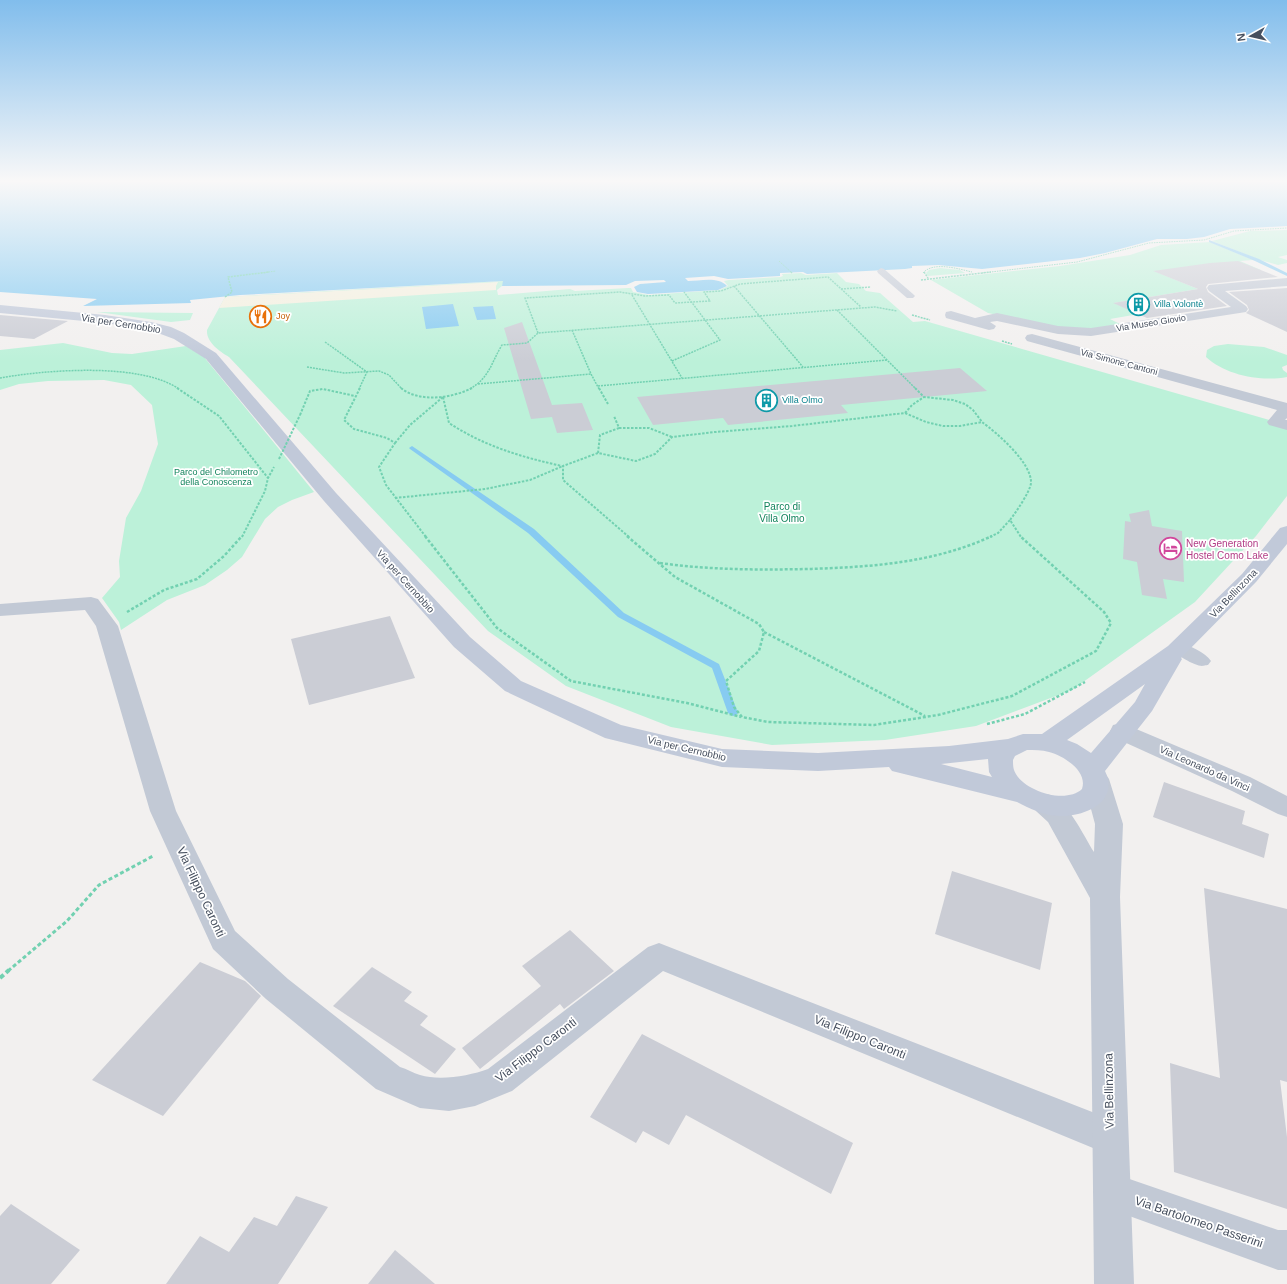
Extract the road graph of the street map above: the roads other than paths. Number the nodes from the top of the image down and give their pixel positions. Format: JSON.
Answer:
{"nodes":[{"id":1,"x":881,"y":271,"type":"dead end"},
{"id":2,"x":1287,"y":282,"type":"edge"},
{"id":3,"x":910,"y":296,"type":"dead end"},
{"id":4,"x":0,"y":309,"type":"edge"},
{"id":5,"x":952,"y":315,"type":"dead end"},
{"id":6,"x":974,"y":322,"type":"junction"},
{"id":7,"x":1287,"y":408,"type":"edge"},
{"id":8,"x":1287,"y":425,"type":"edge"},
{"id":9,"x":1287,"y":532,"type":"edge"},
{"id":10,"x":0,"y":610,"type":"edge"},
{"id":11,"x":1177,"y":649,"type":"junction"},
{"id":12,"x":1202,"y":661,"type":"dead end"},
{"id":13,"x":1122,"y":731,"type":"junction"},
{"id":14,"x":1046,"y":743,"type":"junction"},
{"id":15,"x":1011,"y":747,"type":"junction"},
{"id":16,"x":868,"y":759,"type":"junction"},
{"id":17,"x":1094,"y":774,"type":"junction"},
{"id":18,"x":1034,"y":799,"type":"junction"},
{"id":19,"x":1287,"y":807,"type":"edge"},
{"id":20,"x":1105,"y":897,"type":"junction"},
{"id":21,"x":1110,"y":1137,"type":"junction"},
{"id":22,"x":1112,"y":1192,"type":"junction"},
{"id":23,"x":1287,"y":1250,"type":"edge"},
{"id":24,"x":1114,"y":1284,"type":"edge"}],
"edges":[{"from":1,"to":3,"type":"lane"},
{"from":2,"to":6,"type":"street","name":"Via Museo Giovio"},
{"from":4,"to":16,"type":"main road","name":"Via per Cernobbio"},
{"from":5,"to":6,"type":"street","name":"Via Simone Cantoni"},
{"from":6,"to":7,"type":"street","name":"Via Simone Cantoni"},
{"from":7,"to":8,"type":"street"},
{"from":9,"to":11,"type":"main road","name":"Via Bellinzona"},
{"from":10,"to":21,"type":"street","name":"Via Filippo Caronti"},
{"from":11,"to":12,"type":"lane"},
{"from":11,"to":13,"type":"main road","name":"Via Bellinzona"},
{"from":11,"to":14,"type":"main road","name":"Via Bellinzona"},
{"from":13,"to":17,"type":"main road","name":"Via Bellinzona"},
{"from":13,"to":19,"type":"street","name":"Via Leonardo da Vinci"},
{"from":14,"to":15,"type":"main road"},
{"from":14,"to":17,"type":"main road"},
{"from":15,"to":16,"type":"main road","name":"Via per Cernobbio"},
{"from":15,"to":18,"type":"main road"},
{"from":16,"to":18,"type":"main road","name":"Via per Cernobbio"},
{"from":17,"to":18,"type":"main road"},
{"from":17,"to":20,"type":"street","name":"Via Bellinzona"},
{"from":18,"to":20,"type":"street","name":"Via Bellinzona"},
{"from":20,"to":21,"type":"street","name":"Via Bellinzona"},
{"from":21,"to":22,"type":"street","name":"Via Bellinzona"},
{"from":22,"to":23,"type":"street","name":"Via Bartolomeo Passerini"},
{"from":22,"to":24,"type":"street","name":"Via Bellinzona"}]}
